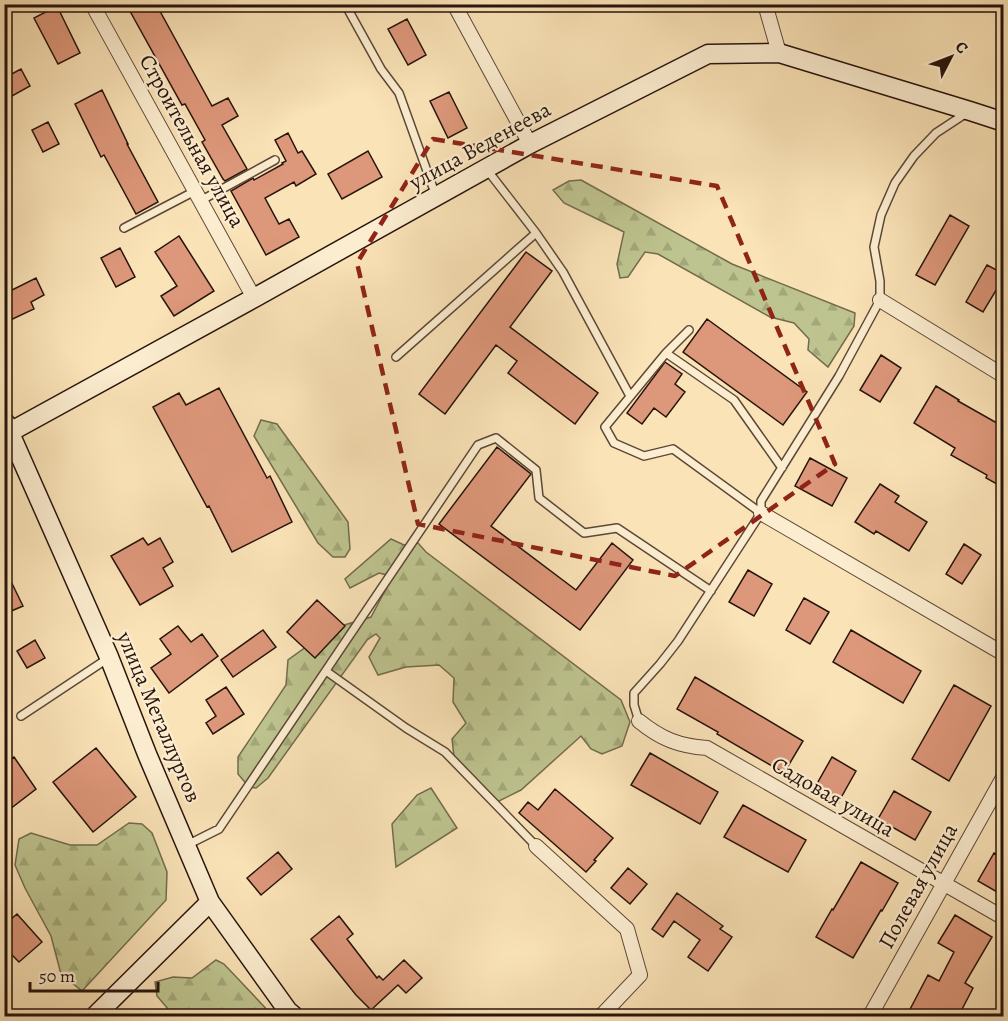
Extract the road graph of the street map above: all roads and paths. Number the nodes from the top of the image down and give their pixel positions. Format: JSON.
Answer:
{"nodes":[{"id":1,"x":92,"y":4,"type":"edge"},
{"id":2,"x":345,"y":4,"type":"edge"},
{"id":3,"x":453,"y":4,"type":"edge"},
{"id":4,"x":765,"y":4,"type":"edge"},
{"id":5,"x":779,"y":53,"type":"junction"},
{"id":6,"x":970,"y":111,"type":"junction"},
{"id":7,"x":1004,"y":122,"type":"edge"},
{"id":8,"x":530,"y":144,"type":"junction"},
{"id":9,"x":275,"y":160,"type":"dead end"},
{"id":10,"x":486,"y":169,"type":"junction"},
{"id":11,"x":198,"y":196,"type":"junction"},
{"id":12,"x":436,"y":196,"type":"junction"},
{"id":13,"x":124,"y":228,"type":"dead end"},
{"id":14,"x":536,"y":233,"type":"junction"},
{"id":15,"x":254,"y":298,"type":"junction"},
{"id":16,"x":880,"y":300,"type":"junction"},
{"id":17,"x":689,"y":330,"type":"dead end"},
{"id":18,"x":666,"y":353,"type":"junction"},
{"id":19,"x":396,"y":357,"type":"dead end"},
{"id":20,"x":1004,"y":376,"type":"edge"},
{"id":21,"x":630,"y":396,"type":"junction"},
{"id":22,"x":7,"y":426,"type":"edge"},
{"id":23,"x":782,"y":468,"type":"junction"},
{"id":24,"x":761,"y":513,"type":"junction"},
{"id":25,"x":711,"y":591,"type":"junction"},
{"id":26,"x":1004,"y":654,"type":"edge"},
{"id":27,"x":109,"y":657,"type":"junction"},
{"id":28,"x":326,"y":671,"type":"junction"},
{"id":29,"x":21,"y":716,"type":"dead end"},
{"id":30,"x":639,"y":721,"type":"joint"},
{"id":31,"x":1004,"y":776,"type":"edge"},
{"id":32,"x":187,"y":845,"type":"junction"},
{"id":33,"x":536,"y":846,"type":"joint"},
{"id":34,"x":943,"y":884,"type":"junction"},
{"id":35,"x":210,"y":902,"type":"junction"},
{"id":36,"x":1004,"y":918,"type":"edge"},
{"id":37,"x":95,"y":1017,"type":"edge"},
{"id":38,"x":294,"y":1017,"type":"edge"},
{"id":39,"x":602,"y":1017,"type":"edge"},
{"id":40,"x":870,"y":1017,"type":"edge"}],
"edges":[{"from":1,"to":11,"type":"street","name":"Строительная улица"},
{"from":2,"to":12,"type":"lane"},
{"from":3,"to":8,"type":"street"},
{"from":4,"to":5,"type":"street"},
{"from":5,"to":6,"type":"main road","name":"улица Веденеева"},
{"from":5,"to":8,"type":"main road","name":"улица Веденеева"},
{"from":6,"to":7,"type":"main road","name":"улица Веденеева"},
{"from":6,"to":16,"type":"lane"},
{"from":8,"to":10,"type":"main road","name":"улица Веденеева"},
{"from":9,"to":11,"type":"lane"},
{"from":10,"to":12,"type":"main road","name":"улица Веденеева"},
{"from":10,"to":14,"type":"lane"},
{"from":11,"to":13,"type":"lane"},
{"from":11,"to":15,"type":"street","name":"Строительная улица"},
{"from":12,"to":15,"type":"main road","name":"улица Веденеева"},
{"from":14,"to":19,"type":"lane"},
{"from":14,"to":21,"type":"lane"},
{"from":15,"to":22,"type":"main road","name":"улица Веденеева"},
{"from":16,"to":20,"type":"street"},
{"from":16,"to":23,"type":"lane"},
{"from":17,"to":18,"type":"lane"},
{"from":18,"to":21,"type":"lane"},
{"from":18,"to":23,"type":"lane"},
{"from":21,"to":24,"type":"lane"},
{"from":22,"to":27,"type":"main road","name":"улица Металлургов"},
{"from":23,"to":24,"type":"lane"},
{"from":24,"to":25,"type":"lane"},
{"from":24,"to":26,"type":"street"},
{"from":25,"to":28,"type":"lane"},
{"from":25,"to":30,"type":"lane"},
{"from":27,"to":29,"type":"lane"},
{"from":27,"to":32,"type":"main road","name":"улица Металлургов"},
{"from":28,"to":32,"type":"lane"},
{"from":28,"to":33,"type":"lane"},
{"from":30,"to":34,"type":"street","name":"Садовая улица"},
{"from":31,"to":34,"type":"street","name":"Полевая улица"},
{"from":32,"to":35,"type":"main road","name":"улица Металлургов"},
{"from":33,"to":39,"type":"street"},
{"from":34,"to":36,"type":"street","name":"Садовая улица"},
{"from":34,"to":40,"type":"street","name":"Полевая улица"},
{"from":35,"to":37,"type":"main road"},
{"from":35,"to":38,"type":"main road","name":"улица Металлургов"}]}
